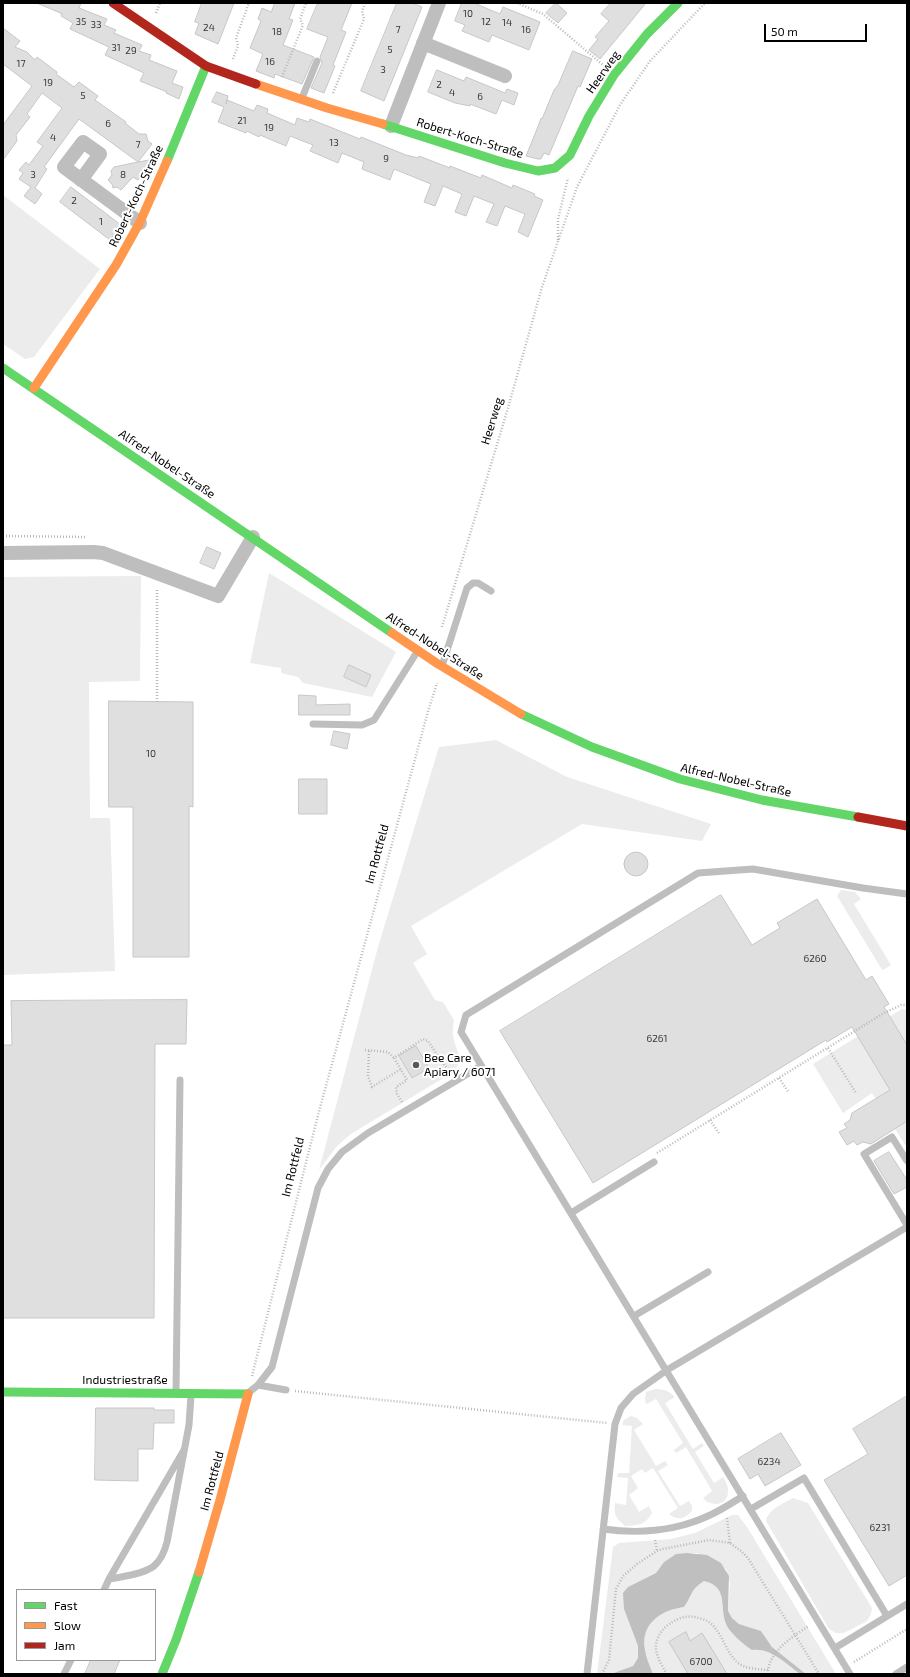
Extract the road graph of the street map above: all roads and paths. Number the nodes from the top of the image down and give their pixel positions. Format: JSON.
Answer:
{"nodes":[{"id":1,"x":113,"y":3,"type":"edge"},
{"id":2,"x":249,"y":3,"type":"edge"},
{"id":3,"x":306,"y":3,"type":"edge"},
{"id":4,"x":365,"y":3,"type":"edge"},
{"id":5,"x":439,"y":3,"type":"edge"},
{"id":6,"x":517,"y":3,"type":"edge"},
{"id":7,"x":678,"y":3,"type":"edge"},
{"id":8,"x":705,"y":3,"type":"edge"},
{"id":9,"x":423,"y":43,"type":"junction"},
{"id":10,"x":317,"y":61,"type":"dead end"},
{"id":11,"x":206,"y":66,"type":"junction"},
{"id":12,"x":227,"y":74,"type":"junction"},
{"id":13,"x":614,"y":75,"type":"junction"},
{"id":14,"x":505,"y":76,"type":"dead end"},
{"id":15,"x":276,"y":92,"type":"junction"},
{"id":16,"x":302,"y":100,"type":"junction"},
{"id":17,"x":327,"y":108,"type":"junction"},
{"id":18,"x":390,"y":126,"type":"junction"},
{"id":19,"x":560,"y":164,"type":"joint"},
{"id":20,"x":568,"y":177,"type":"dead end"},
{"id":21,"x":81,"y":180,"type":"dead end"},
{"id":22,"x":140,"y":224,"type":"junction"},
{"id":23,"x":558,"y":242,"type":"junction"},
{"id":24,"x":3,"y":368,"type":"edge"},
{"id":25,"x":34,"y":388,"type":"junction"},
{"id":26,"x":253,"y":537,"type":"junction"},
{"id":27,"x":3,"y":553,"type":"edge"},
{"id":28,"x":157,"y":573,"type":"junction"},
{"id":29,"x":491,"y":591,"type":"dead end"},
{"id":30,"x":442,"y":631,"type":"dead end"},
{"id":31,"x":418,"y":650,"type":"junction"},
{"id":32,"x":440,"y":665,"type":"junction"},
{"id":33,"x":157,"y":702,"type":"dead end"},
{"id":34,"x":313,"y":724,"type":"dead end"},
{"id":35,"x":907,"y":826,"type":"edge"},
{"id":36,"x":907,"y":894,"type":"edge"},
{"id":37,"x":907,"y":1005,"type":"edge"},
{"id":38,"x":828,"y":1048,"type":"junction"},
{"id":39,"x":365,"y":1050,"type":"dead end"},
{"id":40,"x":369,"y":1051,"type":"junction"},
{"id":41,"x":394,"y":1058,"type":"junction"},
{"id":42,"x":481,"y":1066,"type":"junction"},
{"id":43,"x":401,"y":1069,"type":"junction"},
{"id":44,"x":460,"y":1078,"type":"junction"},
{"id":45,"x":779,"y":1078,"type":"junction"},
{"id":46,"x":180,"y":1080,"type":"dead end"},
{"id":47,"x":789,"y":1093,"type":"dead end"},
{"id":48,"x":856,"y":1093,"type":"dead end"},
{"id":49,"x":407,"y":1110,"type":"junction"},
{"id":50,"x":710,"y":1120,"type":"junction"},
{"id":51,"x":719,"y":1133,"type":"dead end"},
{"id":52,"x":907,"y":1161,"type":"edge"},
{"id":53,"x":654,"y":1162,"type":"joint"},
{"id":54,"x":571,"y":1213,"type":"junction"},
{"id":55,"x":907,"y":1226,"type":"edge"},
{"id":56,"x":708,"y":1272,"type":"dead end"},
{"id":57,"x":634,"y":1316,"type":"junction"},
{"id":58,"x":667,"y":1370,"type":"junction"},
{"id":59,"x":258,"y":1385,"type":"junction"},
{"id":60,"x":286,"y":1390,"type":"joint"},
{"id":61,"x":3,"y":1392,"type":"edge"},
{"id":62,"x":176,"y":1392,"type":"junction"},
{"id":63,"x":191,"y":1392,"type":"junction"},
{"id":64,"x":248,"y":1394,"type":"junction"},
{"id":65,"x":615,"y":1424,"type":"junction"},
{"id":66,"x":184,"y":1450,"type":"junction"},
{"id":67,"x":743,"y":1496,"type":"junction"},
{"id":68,"x":725,"y":1507,"type":"junction"},
{"id":69,"x":751,"y":1509,"type":"junction"},
{"id":70,"x":603,"y":1529,"type":"junction"},
{"id":71,"x":730,"y":1543,"type":"junction"},
{"id":72,"x":110,"y":1579,"type":"junction"},
{"id":73,"x":105,"y":1589,"type":"edge"},
{"id":74,"x":907,"y":1604,"type":"edge"},
{"id":75,"x":887,"y":1616,"type":"junction"},
{"id":76,"x":818,"y":1621,"type":"junction"},
{"id":77,"x":907,"y":1629,"type":"edge"},
{"id":78,"x":795,"y":1635,"type":"junction"},
{"id":79,"x":834,"y":1648,"type":"junction"},
{"id":80,"x":70,"y":1661,"type":"edge"},
{"id":81,"x":846,"y":1667,"type":"junction"},
{"id":82,"x":907,"y":1667,"type":"edge"},
{"id":83,"x":768,"y":1670,"type":"junction"},
{"id":84,"x":64,"y":1674,"type":"edge"},
{"id":85,"x":162,"y":1674,"type":"edge"},
{"id":86,"x":587,"y":1674,"type":"edge"},
{"id":87,"x":602,"y":1674,"type":"edge"},
{"id":88,"x":667,"y":1674,"type":"edge"},
{"id":89,"x":768,"y":1674,"type":"edge"},
{"id":90,"x":819,"y":1674,"type":"edge"},
{"id":91,"x":850,"y":1674,"type":"edge"},
{"id":92,"x":896,"y":1674,"type":"edge"}],
"edges":[{"from":1,"to":11,"type":"street","name":"Robert-Koch-Straße"},
{"from":2,"to":12,"type":"path"},
{"from":3,"to":15,"type":"path"},
{"from":4,"to":17,"type":"path"},
{"from":5,"to":9,"type":"street"},
{"from":6,"to":13,"type":"path"},
{"from":7,"to":13,"type":"street","name":"Heerweg"},
{"from":8,"to":23,"type":"path","name":"Heerweg"},
{"from":9,"to":14,"type":"street"},
{"from":9,"to":18,"type":"street"},
{"from":10,"to":16,"type":"lane"},
{"from":11,"to":12,"type":"street","name":"Robert-Koch-Straße"},
{"from":11,"to":22,"type":"street","name":"Robert-Koch-Straße"},
{"from":12,"to":15,"type":"street","name":"Robert-Koch-Straße"},
{"from":13,"to":19,"type":"street","name":"Heerweg"},
{"from":15,"to":16,"type":"street","name":"Robert-Koch-Straße"},
{"from":16,"to":17,"type":"street","name":"Robert-Koch-Straße"},
{"from":17,"to":18,"type":"street","name":"Robert-Koch-Straße"},
{"from":18,"to":19,"type":"street","name":"Robert-Koch-Straße"},
{"from":20,"to":23,"type":"path"},
{"from":21,"to":22,"type":"street"},
{"from":22,"to":25,"type":"street","name":"Robert-Koch-Straße"},
{"from":23,"to":30,"type":"path","name":"Heerweg"},
{"from":24,"to":25,"type":"street","name":"Alfred-Nobel-Straße"},
{"from":25,"to":26,"type":"street","name":"Alfred-Nobel-Straße"},
{"from":26,"to":28,"type":"street"},
{"from":26,"to":31,"type":"street","name":"Alfred-Nobel-Straße"},
{"from":27,"to":28,"type":"street"},
{"from":28,"to":33,"type":"path"},
{"from":29,"to":32,"type":"lane"},
{"from":31,"to":32,"type":"street","name":"Alfred-Nobel-Straße"},
{"from":31,"to":34,"type":"lane"},
{"from":32,"to":35,"type":"street","name":"Alfred-Nobel-Straße"},
{"from":32,"to":64,"type":"path","name":"Im Rottfeld"},
{"from":36,"to":42,"type":"lane"},
{"from":37,"to":38,"type":"path"},
{"from":38,"to":45,"type":"path"},
{"from":38,"to":48,"type":"path"},
{"from":39,"to":40,"type":"path"},
{"from":40,"to":41,"type":"path"},
{"from":40,"to":43,"type":"path"},
{"from":41,"to":43,"type":"path"},
{"from":41,"to":44,"type":"path"},
{"from":42,"to":44,"type":"lane"},
{"from":42,"to":54,"type":"lane"},
{"from":43,"to":49,"type":"path"},
{"from":44,"to":49,"type":"lane"},
{"from":45,"to":47,"type":"path"},
{"from":45,"to":50,"type":"path"},
{"from":46,"to":62,"type":"lane"},
{"from":49,"to":59,"type":"lane"},
{"from":50,"to":51,"type":"path"},
{"from":50,"to":53,"type":"path"},
{"from":52,"to":55,"type":"lane"},
{"from":53,"to":54,"type":"lane"},
{"from":54,"to":57,"type":"lane"},
{"from":55,"to":58,"type":"lane"},
{"from":56,"to":57,"type":"lane"},
{"from":57,"to":58,"type":"lane"},
{"from":58,"to":65,"type":"lane"},
{"from":58,"to":67,"type":"lane"},
{"from":59,"to":60,"type":"lane"},
{"from":59,"to":64,"type":"lane"},
{"from":60,"to":65,"type":"path"},
{"from":61,"to":62,"type":"street","name":"Industriestraße"},
{"from":62,"to":63,"type":"street","name":"Industriestraße"},
{"from":63,"to":64,"type":"street","name":"Industriestraße"},
{"from":63,"to":66,"type":"lane"},
{"from":64,"to":85,"type":"street","name":"Im Rottfeld"},
{"from":65,"to":70,"type":"lane"},
{"from":66,"to":72,"type":"lane"},
{"from":66,"to":72,"type":"lane"},
{"from":67,"to":68,"type":"lane"},
{"from":67,"to":69,"type":"lane"},
{"from":68,"to":70,"type":"lane"},
{"from":68,"to":71,"type":"path"},
{"from":69,"to":75,"type":"lane"},
{"from":69,"to":76,"type":"lane"},
{"from":70,"to":86,"type":"lane"},
{"from":71,"to":78,"type":"path"},
{"from":71,"to":87,"type":"path"},
{"from":72,"to":73,"type":"lane"},
{"from":74,"to":75,"type":"lane"},
{"from":75,"to":79,"type":"lane"},
{"from":76,"to":78,"type":"path"},
{"from":76,"to":79,"type":"lane"},
{"from":77,"to":81,"type":"path"},
{"from":78,"to":83,"type":"path"},
{"from":78,"to":90,"type":"path"},
{"from":79,"to":81,"type":"lane"},
{"from":80,"to":84,"type":"lane"},
{"from":81,"to":91,"type":"lane"},
{"from":82,"to":92,"type":"lane"},
{"from":83,"to":88,"type":"path"},
{"from":83,"to":89,"type":"path"}]}
